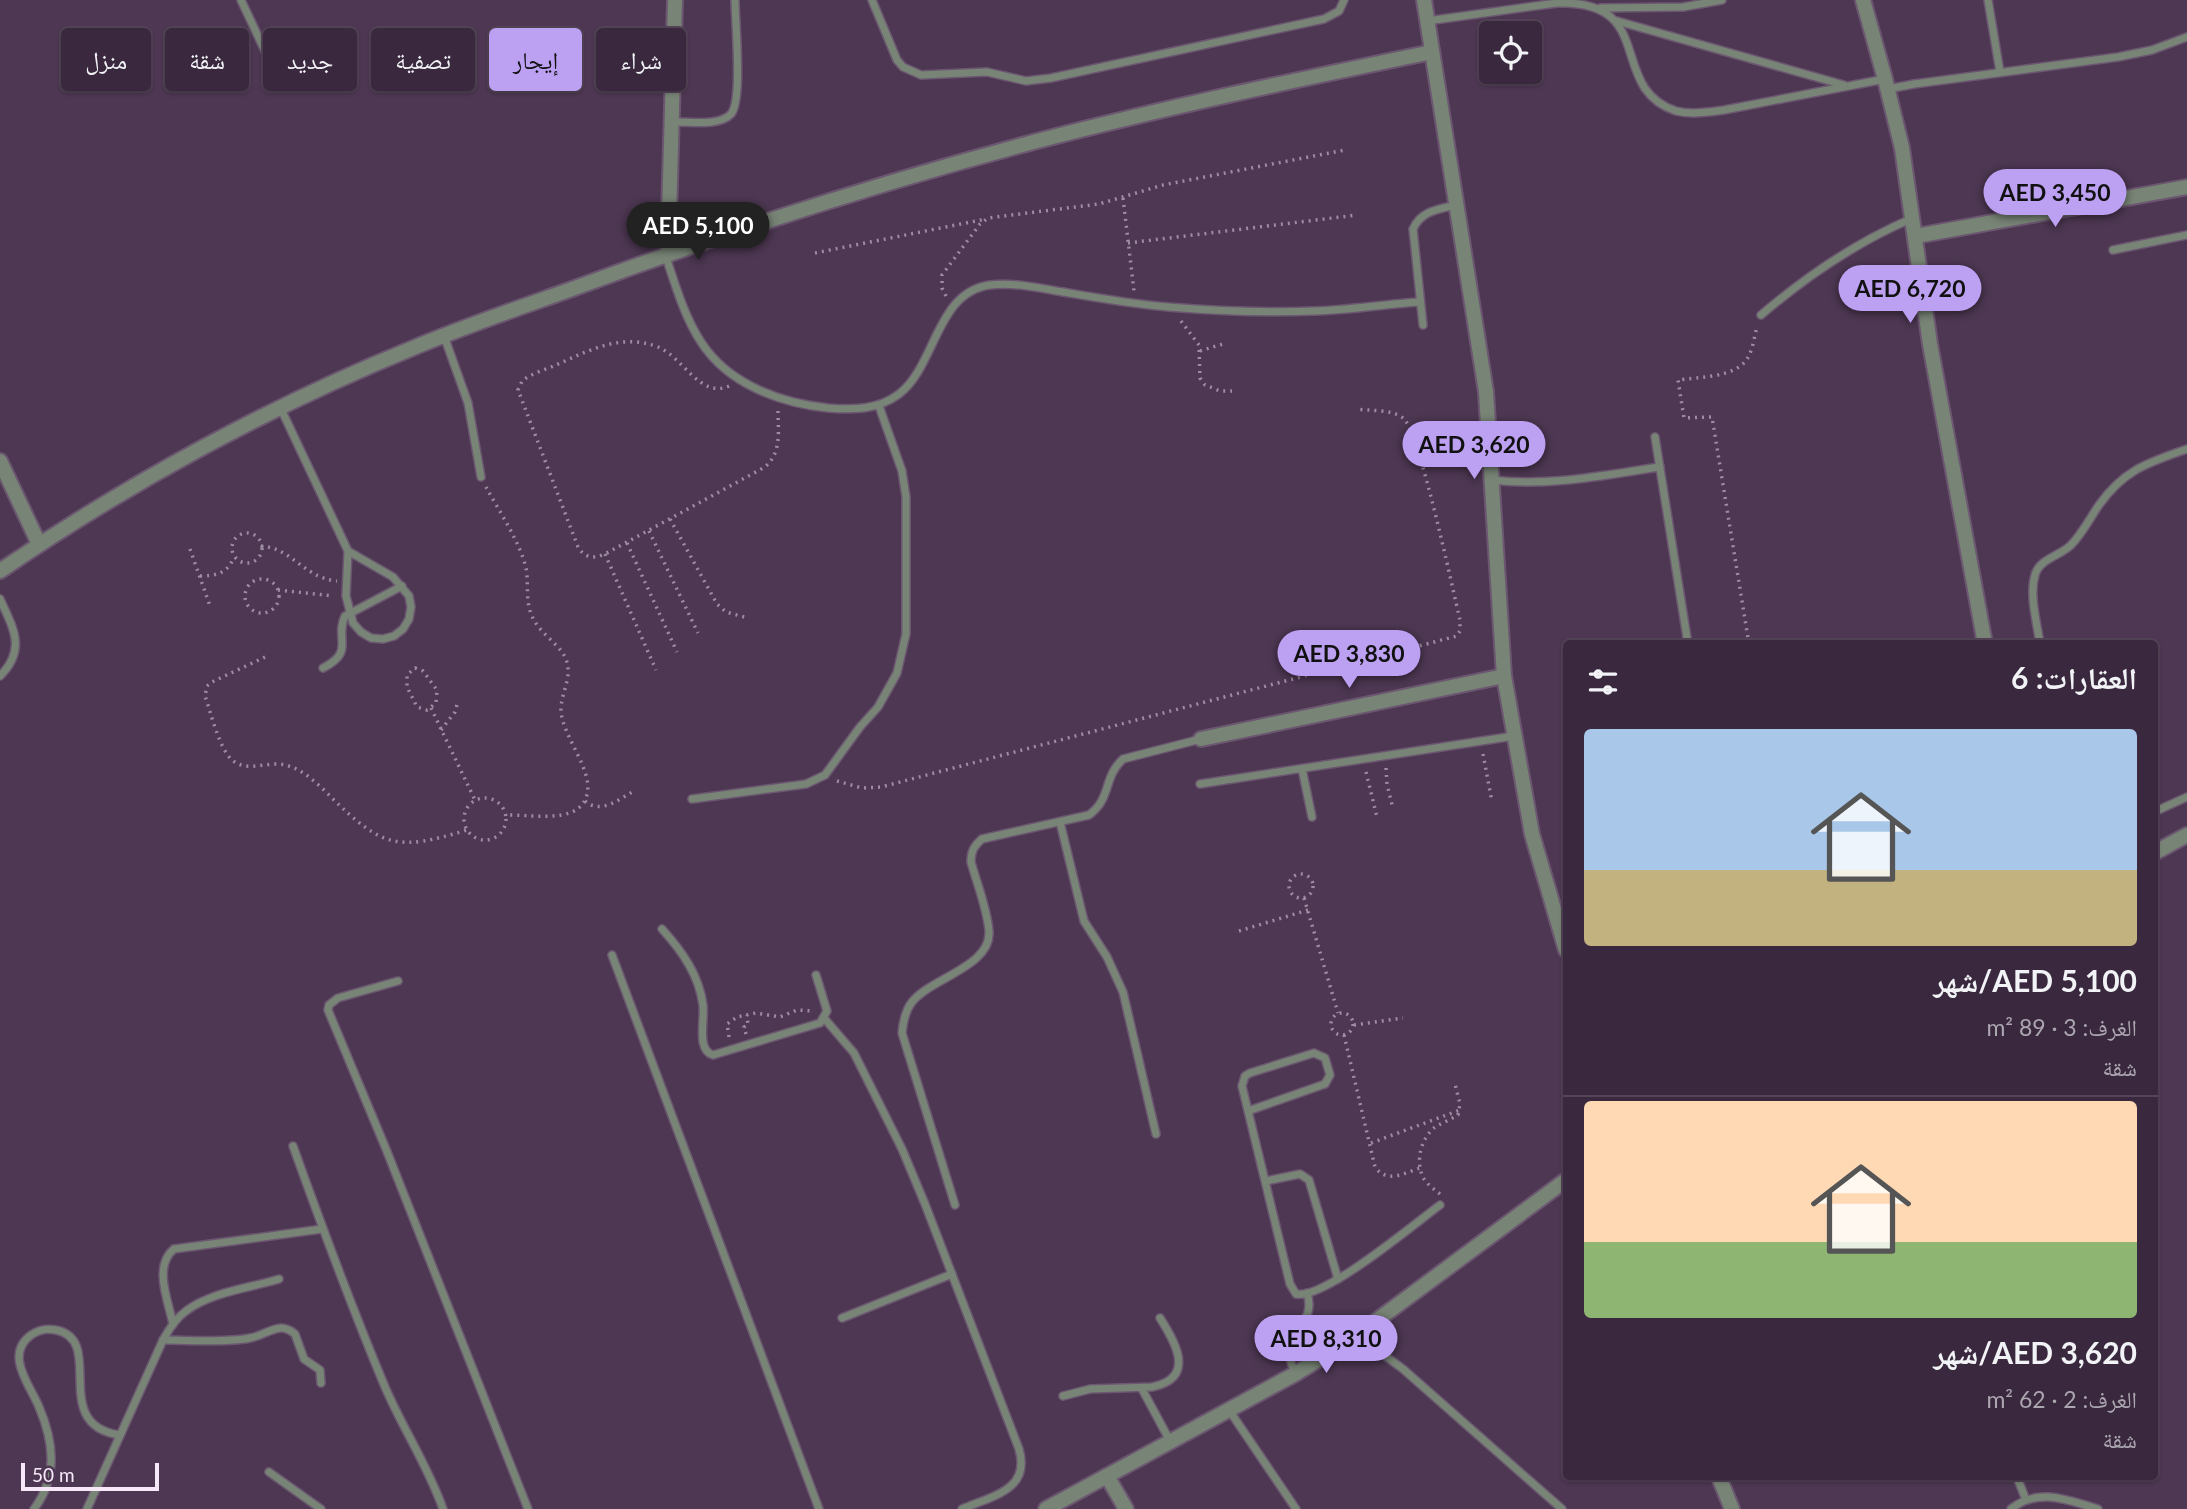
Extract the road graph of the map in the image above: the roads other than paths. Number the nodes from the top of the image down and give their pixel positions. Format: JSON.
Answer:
{"nodes":[{"id":1,"x":241,"y":0,"type":"edge"},
{"id":2,"x":675,"y":0,"type":"edge"},
{"id":3,"x":735,"y":0,"type":"edge"},
{"id":4,"x":872,"y":0,"type":"edge"},
{"id":5,"x":1344,"y":0,"type":"edge"},
{"id":6,"x":1423,"y":0,"type":"edge"},
{"id":7,"x":1722,"y":0,"type":"edge"},
{"id":8,"x":1863,"y":0,"type":"edge"},
{"id":9,"x":1988,"y":0,"type":"edge"},
{"id":10,"x":1599,"y":8,"type":"junction"},
{"id":11,"x":1617,"y":21,"type":"junction"},
{"id":12,"x":1426,"y":22,"type":"junction"},
{"id":13,"x":2187,"y":37,"type":"edge"},
{"id":14,"x":263,"y":47,"type":"edge"},
{"id":15,"x":1432,"y":51,"type":"junction"},
{"id":16,"x":2000,"y":72,"type":"junction"},
{"id":17,"x":1887,"y":84,"type":"junction"},
{"id":18,"x":1848,"y":86,"type":"junction"},
{"id":19,"x":671,"y":122,"type":"junction"},
{"id":20,"x":2187,"y":187,"type":"edge"},
{"id":21,"x":1456,"y":205,"type":"junction"},
{"id":22,"x":1914,"y":218,"type":"junction"},
{"id":23,"x":2187,"y":235,"type":"edge"},
{"id":24,"x":1916,"y":236,"type":"junction"},
{"id":25,"x":2113,"y":250,"type":"dead end"},
{"id":26,"x":667,"y":254,"type":"junction"},
{"id":27,"x":1420,"y":302,"type":"junction"},
{"id":28,"x":1761,"y":315,"type":"road end"},
{"id":29,"x":1423,"y":325,"type":"dead end"},
{"id":30,"x":444,"y":336,"type":"junction"},
{"id":31,"x":879,"y":406,"type":"junction"},
{"id":32,"x":281,"y":409,"type":"junction"},
{"id":33,"x":1655,"y":437,"type":"dead end"},
{"id":34,"x":2187,"y":449,"type":"edge"},
{"id":35,"x":0,"y":461,"type":"edge"},
{"id":36,"x":1660,"y":467,"type":"junction"},
{"id":37,"x":481,"y":477,"type":"road end"},
{"id":38,"x":1492,"y":480,"type":"junction"},
{"id":39,"x":39,"y":544,"type":"junction"},
{"id":40,"x":348,"y":551,"type":"junction"},
{"id":41,"x":0,"y":571,"type":"edge"},
{"id":42,"x":402,"y":586,"type":"junction"},
{"id":43,"x":0,"y":599,"type":"edge"},
{"id":44,"x":349,"y":613,"type":"junction"},
{"id":45,"x":1687,"y":640,"type":"edge"},
{"id":46,"x":1984,"y":640,"type":"edge"},
{"id":47,"x":2039,"y":640,"type":"edge"},
{"id":48,"x":323,"y":668,"type":"dead end"},
{"id":49,"x":0,"y":676,"type":"edge"},
{"id":50,"x":1504,"y":676,"type":"junction"},
{"id":51,"x":1514,"y":736,"type":"junction"},
{"id":52,"x":1201,"y":739,"type":"joint"},
{"id":53,"x":1302,"y":769,"type":"junction"},
{"id":54,"x":1200,"y":784,"type":"dead end"},
{"id":55,"x":2187,"y":797,"type":"edge"},
{"id":56,"x":692,"y":799,"type":"dead end"},
{"id":57,"x":2158,"y":810,"type":"edge"},
{"id":58,"x":1312,"y":817,"type":"dead end"},
{"id":59,"x":1060,"y":822,"type":"junction"},
{"id":60,"x":2187,"y":835,"type":"edge"},
{"id":61,"x":2158,"y":851,"type":"edge"},
{"id":62,"x":662,"y":929,"type":"dead end"},
{"id":63,"x":1563,"y":940,"type":"edge"},
{"id":64,"x":612,"y":955,"type":"dead end"},
{"id":65,"x":816,"y":975,"type":"dead end"},
{"id":66,"x":398,"y":981,"type":"dead end"},
{"id":67,"x":824,"y":1018,"type":"junction"},
{"id":68,"x":1248,"y":1111,"type":"junction"},
{"id":69,"x":1156,"y":1134,"type":"dead end"},
{"id":70,"x":293,"y":1146,"type":"dead end"},
{"id":71,"x":1266,"y":1181,"type":"junction"},
{"id":72,"x":1563,"y":1182,"type":"edge"},
{"id":73,"x":954,"y":1205,"type":"dead end"},
{"id":74,"x":1440,"y":1205,"type":"road end"},
{"id":75,"x":323,"y":1229,"type":"junction"},
{"id":76,"x":953,"y":1274,"type":"junction"},
{"id":77,"x":279,"y":1279,"type":"dead end"},
{"id":78,"x":1338,"y":1279,"type":"junction"},
{"id":79,"x":1307,"y":1293,"type":"junction"},
{"id":80,"x":842,"y":1318,"type":"dead end"},
{"id":81,"x":1160,"y":1318,"type":"dead end"},
{"id":82,"x":173,"y":1324,"type":"junction"},
{"id":83,"x":1353,"y":1338,"type":"junction"},
{"id":84,"x":163,"y":1340,"type":"junction"},
{"id":85,"x":1295,"y":1374,"type":"junction"},
{"id":86,"x":321,"y":1382,"type":"dead end"},
{"id":87,"x":1142,"y":1389,"type":"junction"},
{"id":88,"x":1063,"y":1396,"type":"dead end"},
{"id":89,"x":1229,"y":1410,"type":"junction"},
{"id":90,"x":120,"y":1435,"type":"junction"},
{"id":91,"x":1170,"y":1442,"type":"junction"},
{"id":92,"x":269,"y":1472,"type":"dead end"},
{"id":93,"x":1107,"y":1476,"type":"junction"},
{"id":94,"x":1720,"y":1480,"type":"edge"},
{"id":95,"x":2018,"y":1480,"type":"edge"},
{"id":96,"x":2026,"y":1500,"type":"junction"},
{"id":97,"x":34,"y":1509,"type":"edge"},
{"id":98,"x":87,"y":1509,"type":"edge"},
{"id":99,"x":321,"y":1509,"type":"edge"},
{"id":100,"x":443,"y":1509,"type":"edge"},
{"id":101,"x":528,"y":1509,"type":"edge"},
{"id":102,"x":818,"y":1509,"type":"edge"},
{"id":103,"x":962,"y":1509,"type":"edge"},
{"id":104,"x":1046,"y":1509,"type":"edge"},
{"id":105,"x":1126,"y":1509,"type":"edge"},
{"id":106,"x":1296,"y":1509,"type":"edge"},
{"id":107,"x":1562,"y":1509,"type":"edge"},
{"id":108,"x":1732,"y":1509,"type":"edge"},
{"id":109,"x":2011,"y":1509,"type":"edge"},
{"id":110,"x":2098,"y":1509,"type":"edge"}],
"edges":[{"from":1,"to":14,"type":"lane"},
{"from":2,"to":19,"type":"street"},
{"from":3,"to":19,"type":"lane"},
{"from":4,"to":5,"type":"lane"},
{"from":6,"to":12,"type":"street"},
{"from":7,"to":10,"type":"lane"},
{"from":8,"to":17,"type":"street"},
{"from":9,"to":16,"type":"lane"},
{"from":10,"to":11,"type":"lane"},
{"from":10,"to":12,"type":"lane"},
{"from":11,"to":18,"type":"lane"},
{"from":11,"to":18,"type":"lane"},
{"from":12,"to":15,"type":"street"},
{"from":13,"to":16,"type":"lane"},
{"from":15,"to":21,"type":"street"},
{"from":15,"to":26,"type":"street"},
{"from":16,"to":17,"type":"lane"},
{"from":17,"to":18,"type":"lane"},
{"from":17,"to":22,"type":"street"},
{"from":19,"to":26,"type":"street"},
{"from":20,"to":24,"type":"street"},
{"from":21,"to":27,"type":"lane"},
{"from":21,"to":38,"type":"street"},
{"from":22,"to":24,"type":"street"},
{"from":22,"to":28,"type":"lane"},
{"from":23,"to":25,"type":"lane"},
{"from":24,"to":46,"type":"street"},
{"from":26,"to":30,"type":"street"},
{"from":26,"to":31,"type":"lane"},
{"from":27,"to":29,"type":"lane"},
{"from":27,"to":31,"type":"lane"},
{"from":30,"to":32,"type":"street"},
{"from":30,"to":37,"type":"lane"},
{"from":31,"to":56,"type":"lane"},
{"from":32,"to":39,"type":"street"},
{"from":32,"to":40,"type":"lane"},
{"from":33,"to":36,"type":"lane"},
{"from":34,"to":47,"type":"lane"},
{"from":35,"to":39,"type":"street"},
{"from":36,"to":38,"type":"lane"},
{"from":36,"to":45,"type":"lane"},
{"from":38,"to":50,"type":"street"},
{"from":39,"to":41,"type":"street"},
{"from":40,"to":42,"type":"lane"},
{"from":40,"to":44,"type":"lane"},
{"from":42,"to":44,"type":"lane"},
{"from":42,"to":44,"type":"lane"},
{"from":43,"to":49,"type":"lane"},
{"from":44,"to":48,"type":"lane"},
{"from":50,"to":51,"type":"street"},
{"from":50,"to":52,"type":"street"},
{"from":51,"to":53,"type":"lane"},
{"from":51,"to":63,"type":"street"},
{"from":52,"to":59,"type":"lane"},
{"from":53,"to":54,"type":"lane"},
{"from":53,"to":58,"type":"lane"},
{"from":55,"to":57,"type":"lane"},
{"from":59,"to":69,"type":"lane"},
{"from":59,"to":73,"type":"lane"},
{"from":60,"to":61,"type":"street"},
{"from":62,"to":67,"type":"lane"},
{"from":64,"to":102,"type":"lane"},
{"from":65,"to":67,"type":"lane"},
{"from":66,"to":101,"type":"lane"},
{"from":67,"to":76,"type":"lane"},
{"from":68,"to":68,"type":"lane"},
{"from":68,"to":71,"type":"lane"},
{"from":70,"to":75,"type":"lane"},
{"from":71,"to":78,"type":"lane"},
{"from":71,"to":79,"type":"lane"},
{"from":72,"to":83,"type":"street"},
{"from":74,"to":78,"type":"lane"},
{"from":75,"to":82,"type":"lane"},
{"from":75,"to":100,"type":"lane"},
{"from":76,"to":80,"type":"lane"},
{"from":76,"to":103,"type":"lane"},
{"from":77,"to":82,"type":"lane"},
{"from":78,"to":79,"type":"lane"},
{"from":79,"to":85,"type":"lane"},
{"from":81,"to":87,"type":"lane"},
{"from":82,"to":84,"type":"lane"},
{"from":83,"to":85,"type":"street"},
{"from":83,"to":107,"type":"lane"},
{"from":84,"to":86,"type":"lane"},
{"from":84,"to":90,"type":"lane"},
{"from":85,"to":89,"type":"street"},
{"from":87,"to":88,"type":"lane"},
{"from":87,"to":91,"type":"lane"},
{"from":89,"to":91,"type":"street"},
{"from":89,"to":106,"type":"lane"},
{"from":90,"to":97,"type":"lane"},
{"from":90,"to":98,"type":"lane"},
{"from":91,"to":93,"type":"street"},
{"from":92,"to":99,"type":"lane"},
{"from":93,"to":104,"type":"street"},
{"from":93,"to":105,"type":"street"},
{"from":94,"to":108,"type":"street"},
{"from":95,"to":96,"type":"lane"},
{"from":96,"to":109,"type":"lane"},
{"from":96,"to":110,"type":"lane"}]}
